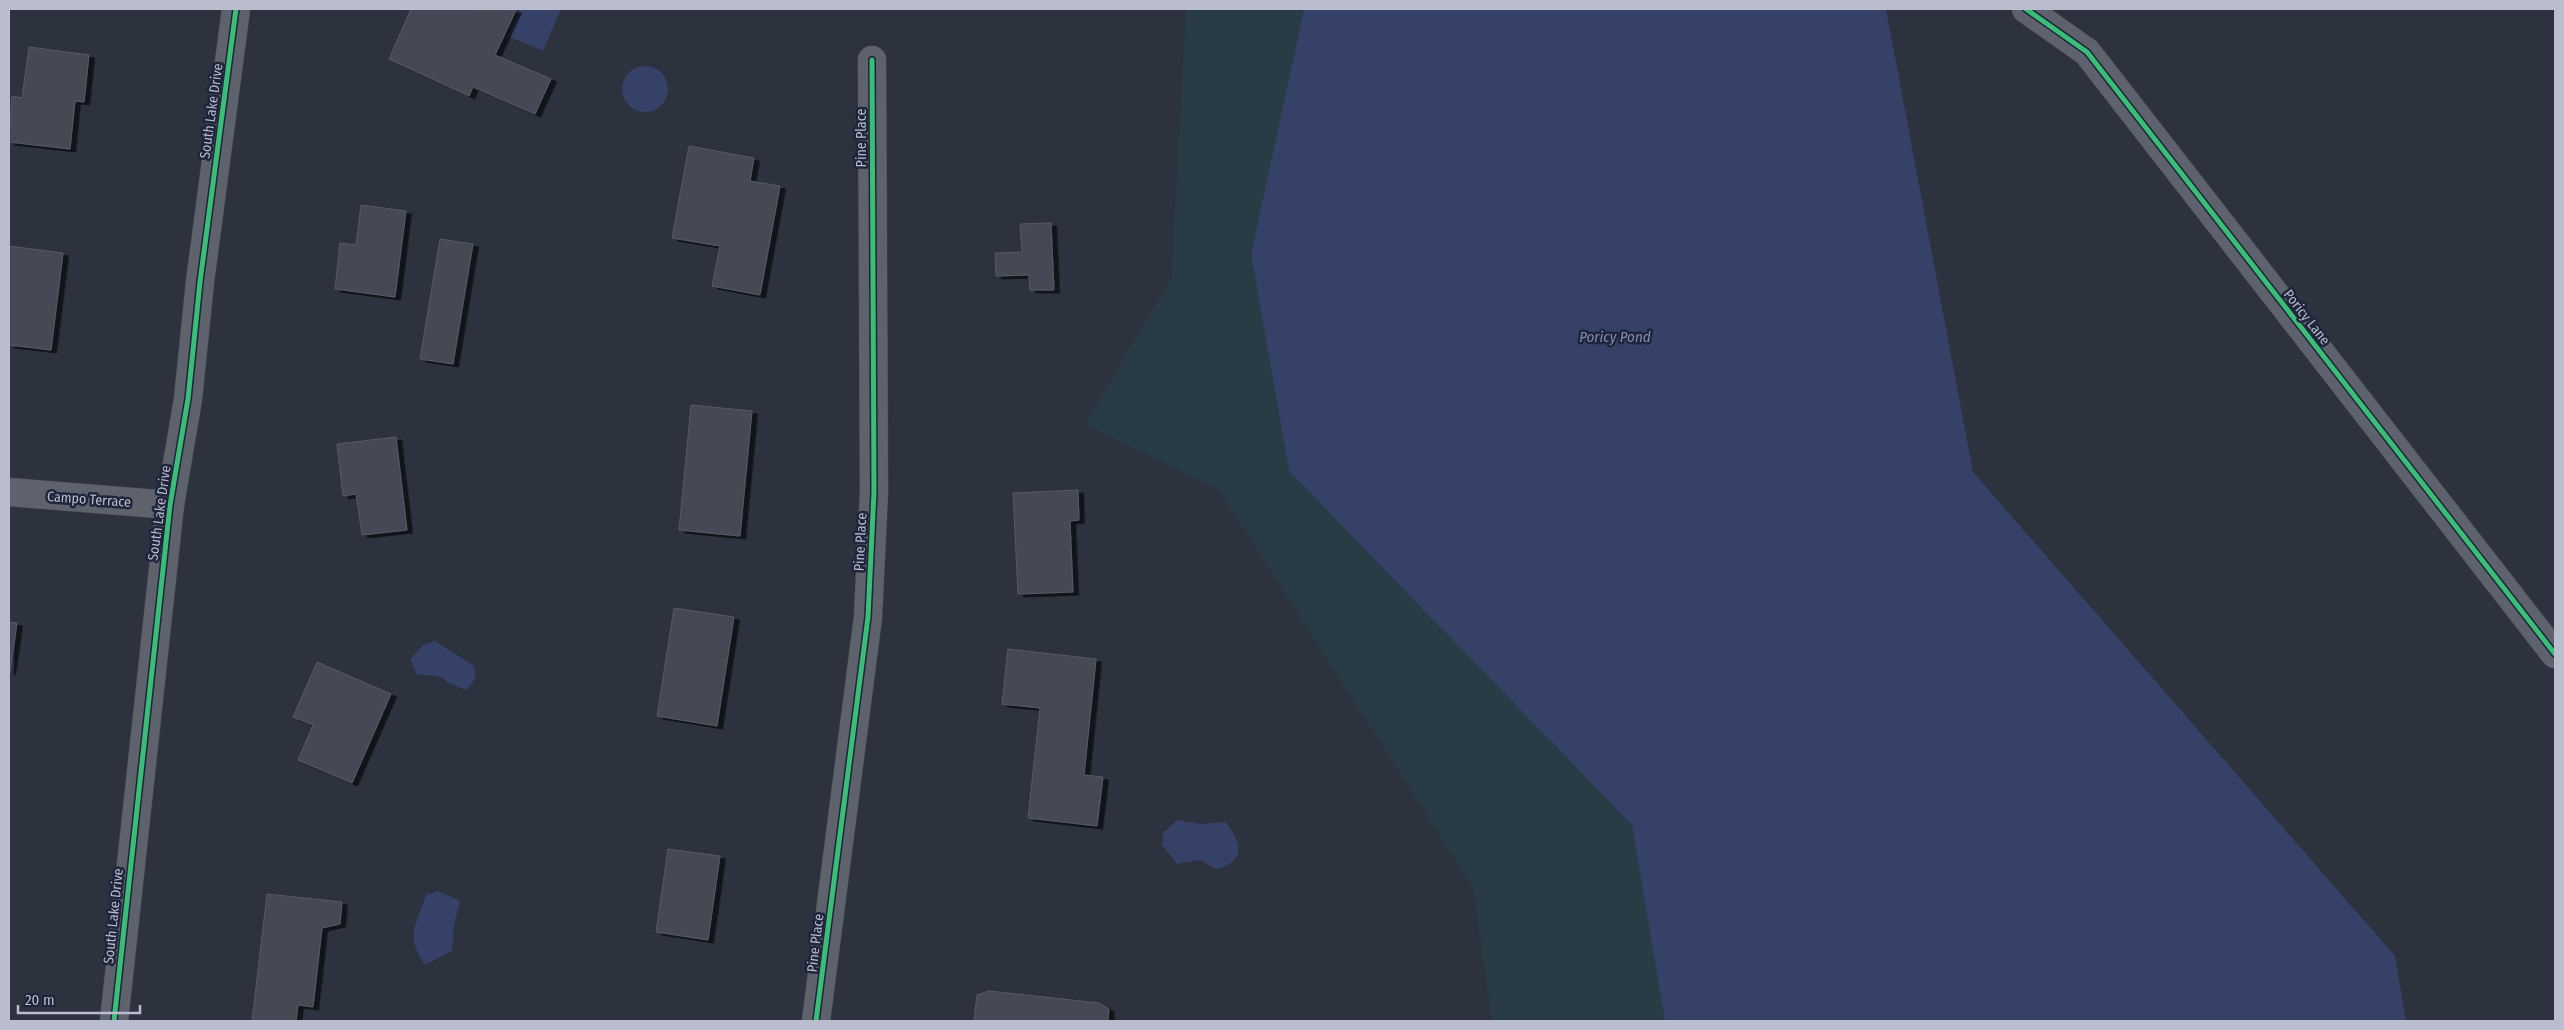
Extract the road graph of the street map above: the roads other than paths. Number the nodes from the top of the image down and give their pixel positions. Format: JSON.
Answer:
{"nodes":[{"id":1,"x":236,"y":9,"type":"edge"},
{"id":2,"x":2026,"y":9,"type":"edge"},
{"id":3,"x":872,"y":60,"type":"dead end"},
{"id":4,"x":9,"y":492,"type":"edge"},
{"id":5,"x":170,"y":505,"type":"junction"},
{"id":6,"x":2555,"y":654,"type":"edge"},
{"id":7,"x":114,"y":1021,"type":"edge"},
{"id":8,"x":816,"y":1021,"type":"edge"}],
"edges":[{"from":1,"to":5,"type":"street","name":"South Lake Drive"},
{"from":2,"to":6,"type":"street","name":"Poricy Lane"},
{"from":3,"to":8,"type":"street","name":"Pine Place"},
{"from":4,"to":5,"type":"street","name":"Campo Terrace"},
{"from":5,"to":7,"type":"street","name":"South Lake Drive"}]}
